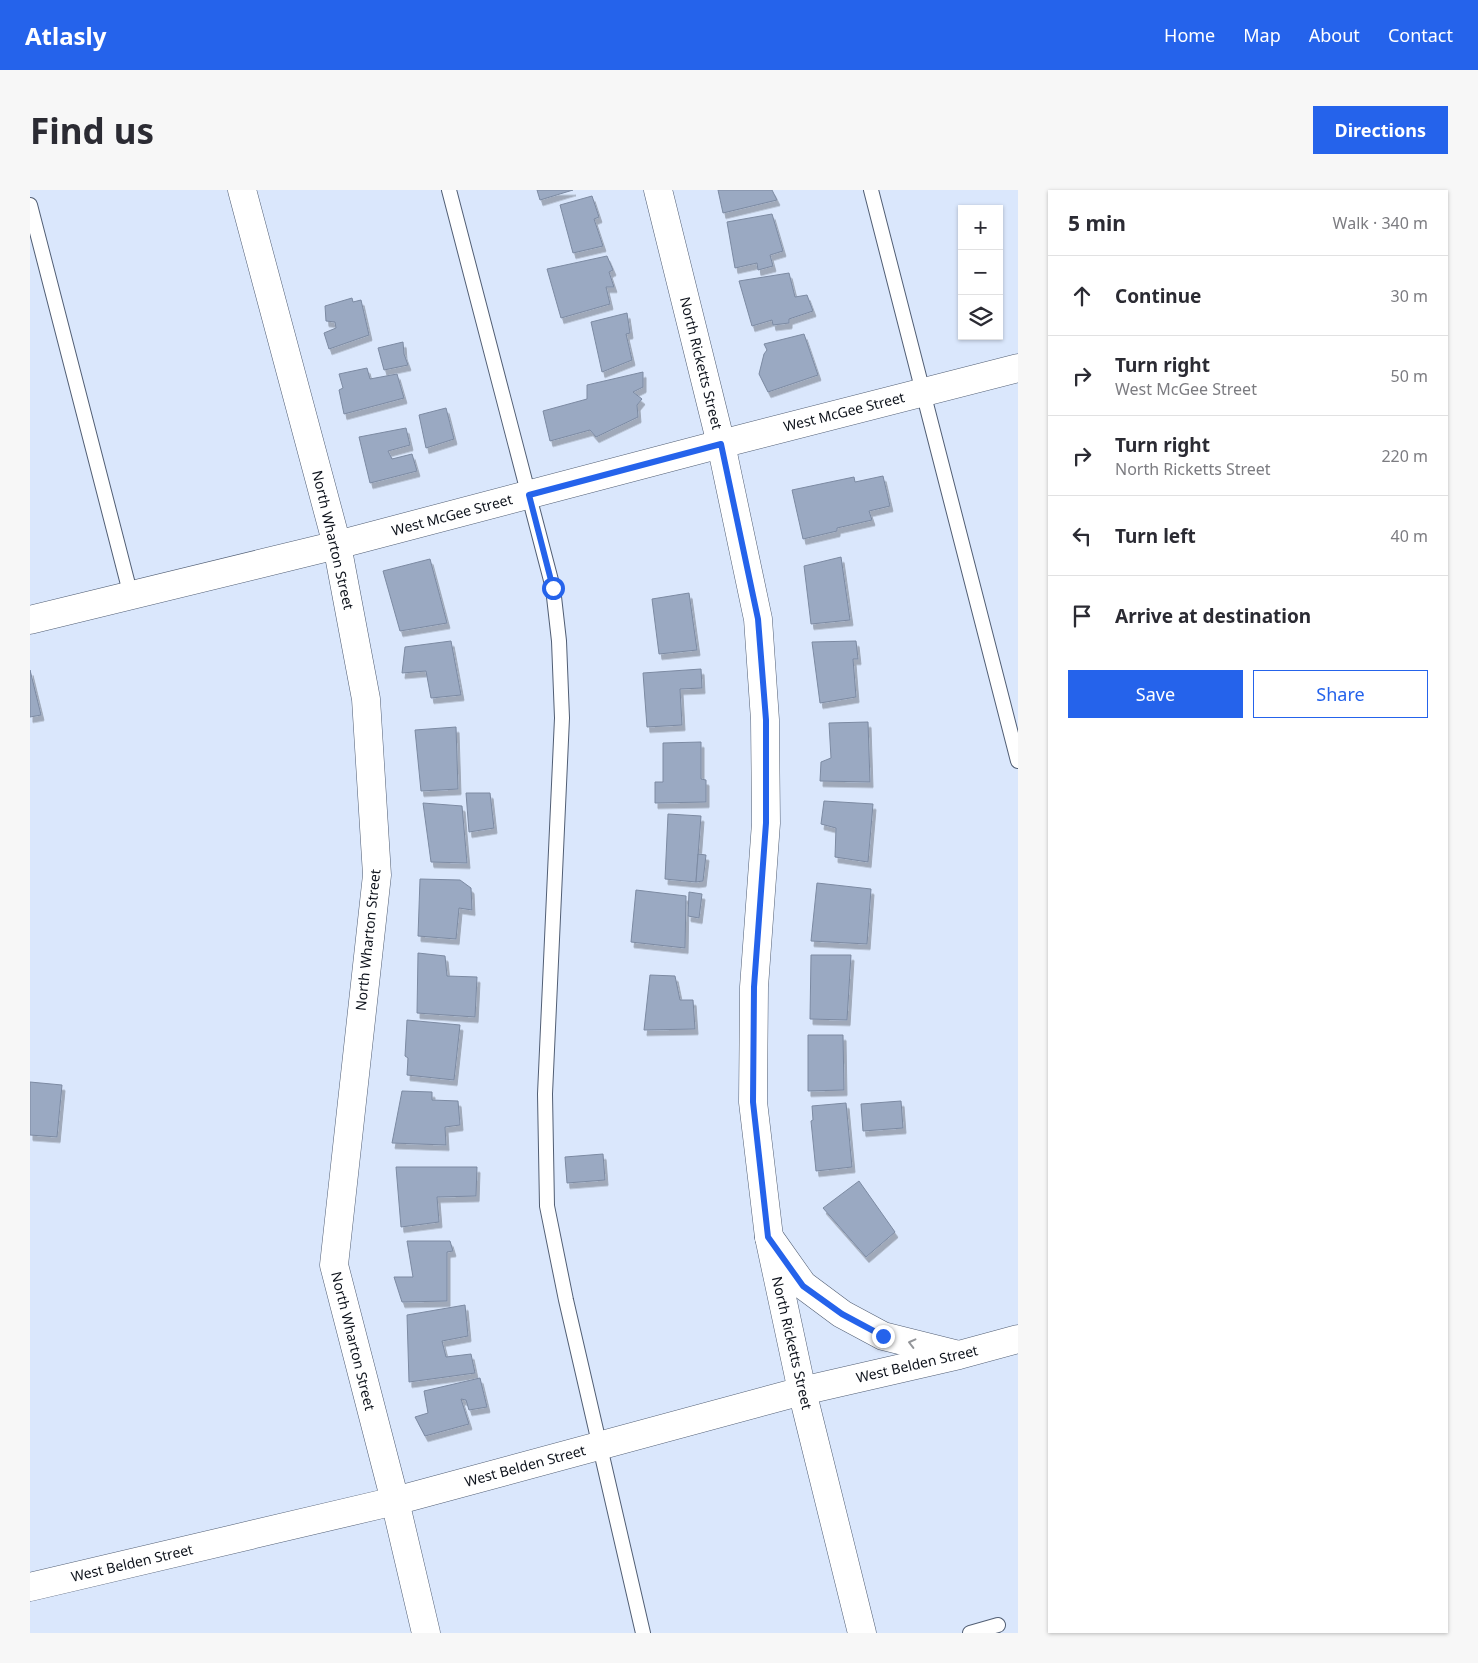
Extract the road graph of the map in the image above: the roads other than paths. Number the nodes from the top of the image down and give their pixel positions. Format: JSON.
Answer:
{"nodes":[{"id":1,"x":242,"y":190,"type":"edge"},
{"id":2,"x":449,"y":190,"type":"edge"},
{"id":3,"x":658,"y":190,"type":"edge"},
{"id":4,"x":871,"y":190,"type":"edge"},
{"id":5,"x":30,"y":205,"type":"edge"},
{"id":6,"x":1018,"y":368,"type":"edge"},
{"id":7,"x":923,"y":392,"type":"junction"},
{"id":8,"x":721,"y":444,"type":"junction"},
{"id":9,"x":529,"y":495,"type":"junction"},
{"id":10,"x":337,"y":546,"type":"junction"},
{"id":11,"x":130,"y":596,"type":"junction"},
{"id":12,"x":30,"y":620,"type":"edge"},
{"id":13,"x":1018,"y":761,"type":"edge"},
{"id":14,"x":768,"y":1237,"type":"junction"},
{"id":15,"x":1018,"y":1339,"type":"edge"},
{"id":16,"x":959,"y":1355,"type":"junction"},
{"id":17,"x":802,"y":1391,"type":"junction"},
{"id":18,"x":600,"y":1445,"type":"junction"},
{"id":19,"x":394,"y":1501,"type":"junction"},
{"id":20,"x":30,"y":1586,"type":"edge"},
{"id":21,"x":998,"y":1625,"type":"dead end"},
{"id":22,"x":426,"y":1633,"type":"edge"},
{"id":23,"x":643,"y":1633,"type":"edge"},
{"id":24,"x":862,"y":1633,"type":"edge"},
{"id":25,"x":970,"y":1633,"type":"edge"}],
"edges":[{"from":1,"to":10,"type":"street","name":"North Wharton Street"},
{"from":2,"to":9,"type":"lane"},
{"from":3,"to":8,"type":"street","name":"North Ricketts Street"},
{"from":4,"to":7,"type":"lane"},
{"from":5,"to":11,"type":"lane"},
{"from":6,"to":7,"type":"street","name":"West McGee Street"},
{"from":7,"to":8,"type":"street","name":"West McGee Street"},
{"from":7,"to":13,"type":"lane"},
{"from":8,"to":9,"type":"street","name":"West McGee Street"},
{"from":8,"to":14,"type":"street","name":"North Ricketts Street"},
{"from":9,"to":10,"type":"street","name":"West McGee Street"},
{"from":9,"to":18,"type":"lane"},
{"from":10,"to":11,"type":"street","name":"West McGee Street"},
{"from":10,"to":19,"type":"street","name":"North Wharton Street"},
{"from":11,"to":12,"type":"street","name":"West McGee Street"},
{"from":16,"to":14,"type":"street","one_way":true},
{"from":14,"to":17,"type":"street","name":"North Ricketts Street"},
{"from":15,"to":16,"type":"street","name":"West Belden Street"},
{"from":16,"to":17,"type":"street","name":"West Belden Street"},
{"from":17,"to":18,"type":"street","name":"West Belden Street"},
{"from":17,"to":24,"type":"street","name":"North Ricketts Street"},
{"from":18,"to":19,"type":"street","name":"West Belden Street"},
{"from":18,"to":23,"type":"lane"},
{"from":19,"to":20,"type":"street","name":"West Belden Street"},
{"from":19,"to":22,"type":"street","name":"North Wharton Street"},
{"from":21,"to":25,"type":"lane"}]}
